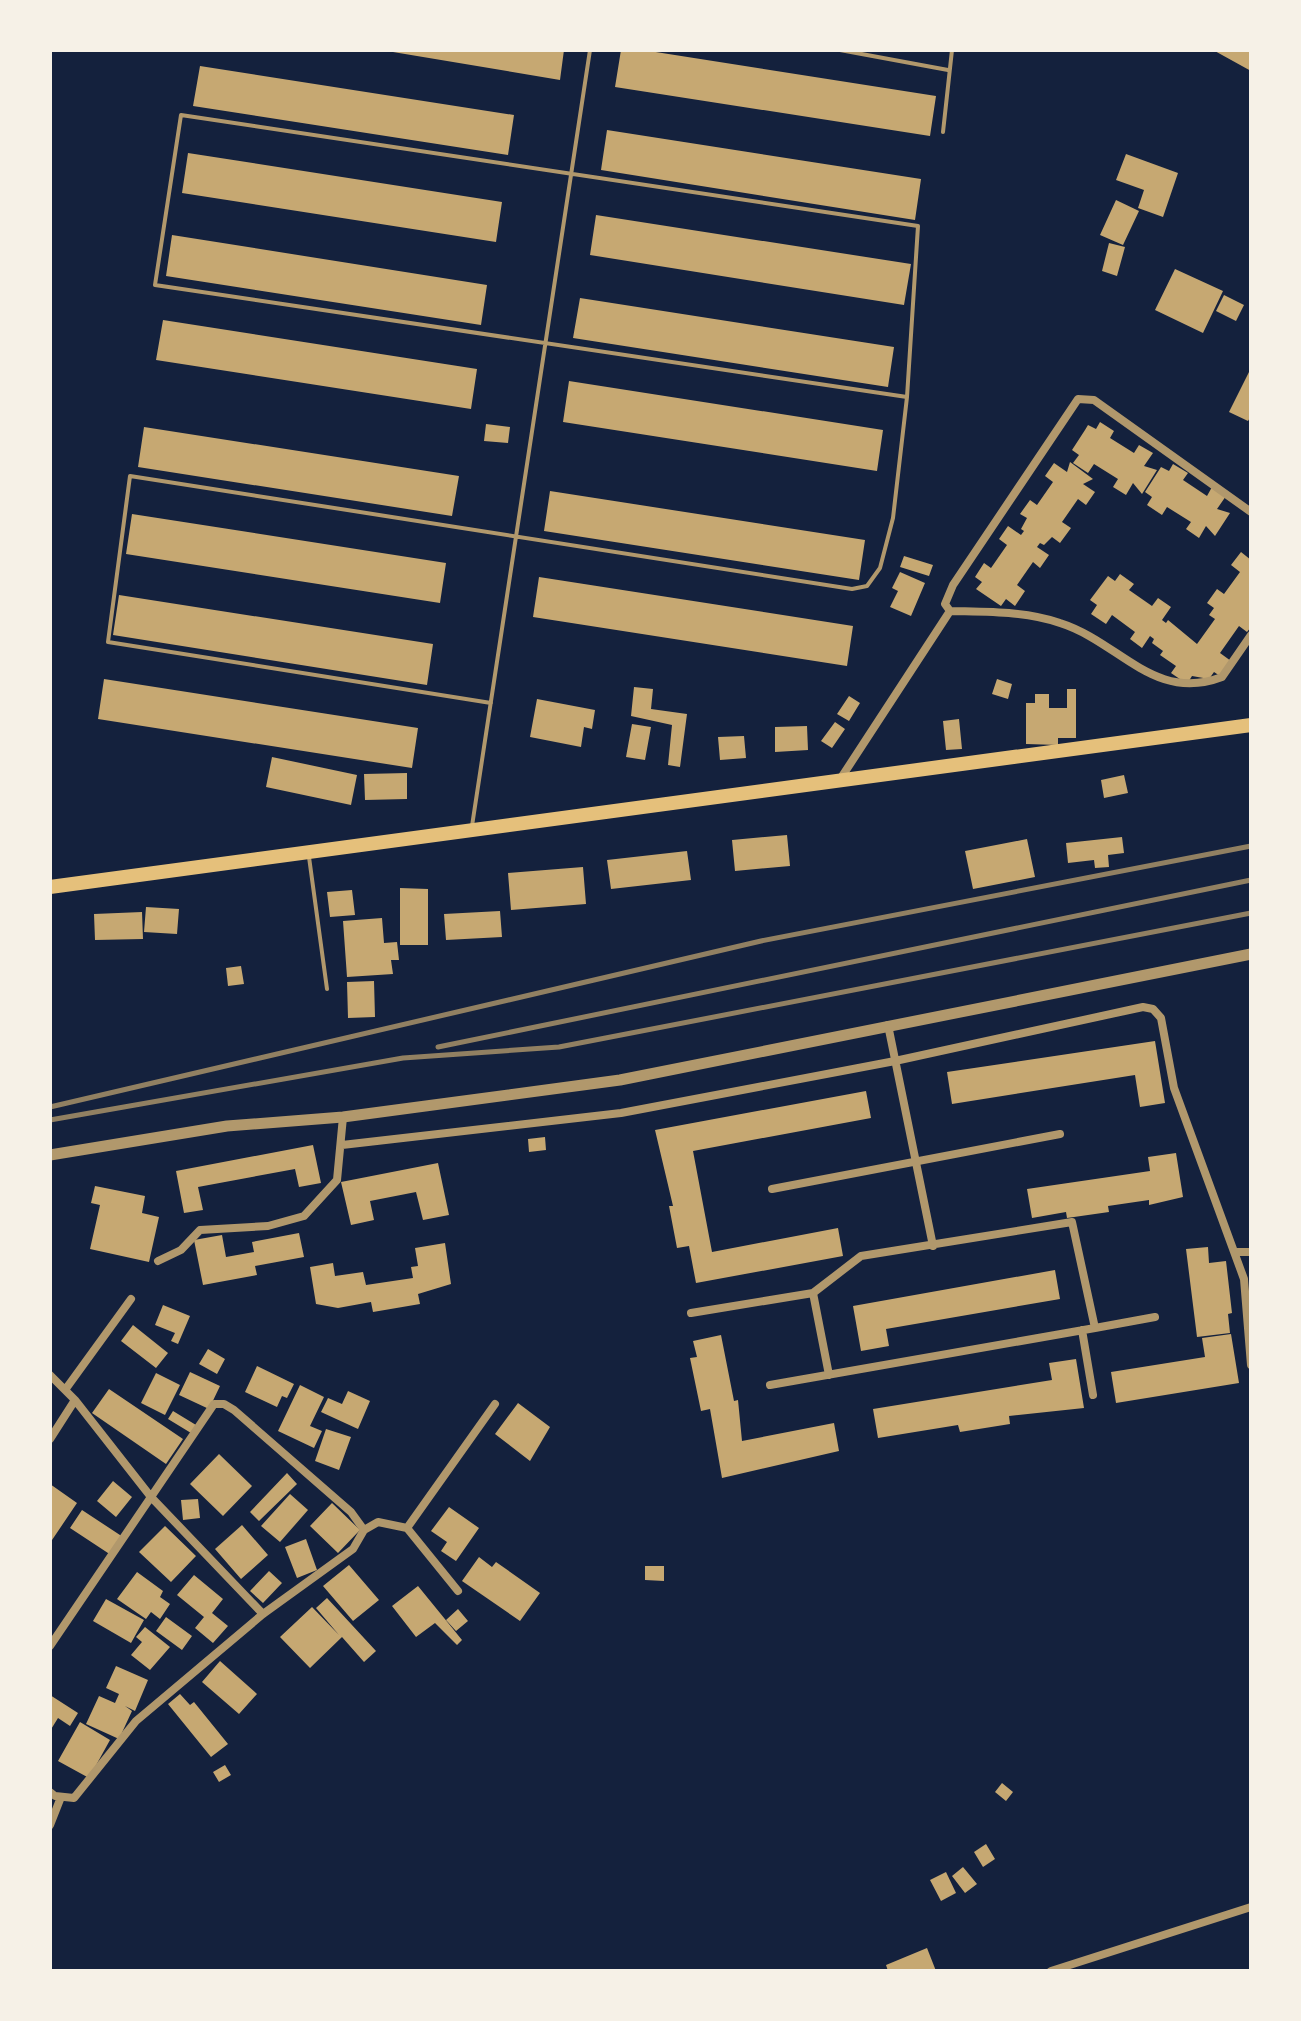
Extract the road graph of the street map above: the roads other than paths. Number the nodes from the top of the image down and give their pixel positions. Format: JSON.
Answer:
{"nodes":[{"id":1,"x":590,"y":50,"type":"edge"},
{"id":2,"x":840,"y":50,"type":"edge"},
{"id":3,"x":952,"y":50,"type":"edge"},
{"id":4,"x":948,"y":70,"type":"junction"},
{"id":5,"x":943,"y":132,"type":"dead end"},
{"id":6,"x":571,"y":173,"type":"junction"},
{"id":7,"x":545,"y":343,"type":"junction"},
{"id":8,"x":907,"y":397,"type":"junction"},
{"id":9,"x":1251,"y":512,"type":"edge"},
{"id":10,"x":516,"y":536,"type":"junction"},
{"id":11,"x":950,"y":611,"type":"junction"},
{"id":12,"x":1251,"y":635,"type":"edge"},
{"id":13,"x":491,"y":703,"type":"junction"},
{"id":14,"x":1251,"y":725,"type":"edge"},
{"id":15,"x":839,"y":783,"type":"junction"},
{"id":16,"x":472,"y":828,"type":"junction"},
{"id":17,"x":308,"y":851,"type":"junction"},
{"id":18,"x":50,"y":887,"type":"edge"},
{"id":19,"x":1251,"y":954,"type":"edge"},
{"id":20,"x":327,"y":989,"type":"dead end"},
{"id":21,"x":888,"y":1025,"type":"junction"},
{"id":22,"x":895,"y":1061,"type":"junction"},
{"id":23,"x":343,"y":1117,"type":"junction"},
{"id":24,"x":1060,"y":1134,"type":"dead end"},
{"id":25,"x":342,"y":1145,"type":"junction"},
{"id":26,"x":50,"y":1155,"type":"edge"},
{"id":27,"x":916,"y":1160,"type":"junction"},
{"id":28,"x":772,"y":1189,"type":"dead end"},
{"id":29,"x":933,"y":1246,"type":"junction"},
{"id":30,"x":1235,"y":1252,"type":"junction"},
{"id":31,"x":1251,"y":1252,"type":"edge"},
{"id":32,"x":158,"y":1261,"type":"dead end"},
{"id":33,"x":813,"y":1293,"type":"junction"},
{"id":34,"x":131,"y":1299,"type":"dead end"},
{"id":35,"x":691,"y":1313,"type":"dead end"},
{"id":36,"x":1155,"y":1317,"type":"dead end"},
{"id":37,"x":1095,"y":1328,"type":"junction"},
{"id":38,"x":1082,"y":1330,"type":"junction"},
{"id":39,"x":1251,"y":1365,"type":"edge"},
{"id":40,"x":50,"y":1375,"type":"edge"},
{"id":41,"x":829,"y":1375,"type":"junction"},
{"id":42,"x":770,"y":1385,"type":"dead end"},
{"id":43,"x":65,"y":1390,"type":"junction"},
{"id":44,"x":1093,"y":1395,"type":"dead end"},
{"id":45,"x":75,"y":1400,"type":"junction"},
{"id":46,"x":495,"y":1404,"type":"dead end"},
{"id":47,"x":50,"y":1439,"type":"edge"},
{"id":48,"x":151,"y":1497,"type":"junction"},
{"id":49,"x":407,"y":1528,"type":"junction"},
{"id":50,"x":364,"y":1530,"type":"junction"},
{"id":51,"x":458,"y":1591,"type":"dead end"},
{"id":52,"x":263,"y":1614,"type":"junction"},
{"id":53,"x":50,"y":1646,"type":"edge"},
{"id":54,"x":50,"y":1792,"type":"edge"},
{"id":55,"x":61,"y":1797,"type":"junction"},
{"id":56,"x":50,"y":1825,"type":"edge"},
{"id":57,"x":1251,"y":1907,"type":"edge"},
{"id":58,"x":1051,"y":1971,"type":"edge"}],
"edges":[{"from":1,"to":6,"type":"lane"},
{"from":2,"to":4,"type":"lane"},
{"from":3,"to":4,"type":"lane"},
{"from":4,"to":5,"type":"lane"},
{"from":6,"to":7,"type":"lane"},
{"from":6,"to":7,"type":"lane"},
{"from":6,"to":8,"type":"lane"},
{"from":7,"to":8,"type":"lane"},
{"from":7,"to":10,"type":"lane"},
{"from":8,"to":10,"type":"lane"},
{"from":9,"to":11,"type":"street"},
{"from":10,"to":13,"type":"lane"},
{"from":10,"to":13,"type":"lane"},
{"from":11,"to":12,"type":"street"},
{"from":11,"to":15,"type":"street"},
{"from":13,"to":16,"type":"lane"},
{"from":14,"to":15,"type":"main road"},
{"from":15,"to":16,"type":"main road"},
{"from":16,"to":17,"type":"main road"},
{"from":17,"to":18,"type":"main road"},
{"from":17,"to":20,"type":"lane"},
{"from":19,"to":21,"type":"street"},
{"from":21,"to":22,"type":"street"},
{"from":21,"to":23,"type":"street"},
{"from":22,"to":25,"type":"street"},
{"from":22,"to":27,"type":"street"},
{"from":22,"to":30,"type":"street"},
{"from":23,"to":25,"type":"street"},
{"from":23,"to":26,"type":"street"},
{"from":24,"to":27,"type":"street"},
{"from":25,"to":32,"type":"street"},
{"from":27,"to":28,"type":"street"},
{"from":27,"to":29,"type":"street"},
{"from":29,"to":33,"type":"street"},
{"from":29,"to":37,"type":"street"},
{"from":30,"to":31,"type":"street"},
{"from":30,"to":39,"type":"street"},
{"from":33,"to":35,"type":"street"},
{"from":33,"to":41,"type":"street"},
{"from":34,"to":43,"type":"street"},
{"from":36,"to":37,"type":"street"},
{"from":37,"to":38,"type":"street"},
{"from":38,"to":41,"type":"street"},
{"from":38,"to":44,"type":"street"},
{"from":40,"to":43,"type":"street"},
{"from":41,"to":42,"type":"street"},
{"from":43,"to":45,"type":"street"},
{"from":45,"to":47,"type":"street"},
{"from":45,"to":48,"type":"street"},
{"from":46,"to":49,"type":"street"},
{"from":48,"to":50,"type":"street"},
{"from":48,"to":52,"type":"street"},
{"from":48,"to":53,"type":"street"},
{"from":49,"to":50,"type":"street"},
{"from":49,"to":51,"type":"street"},
{"from":50,"to":52,"type":"street"},
{"from":52,"to":55,"type":"street"},
{"from":54,"to":55,"type":"street"},
{"from":55,"to":56,"type":"street"},
{"from":57,"to":58,"type":"street"}]}
